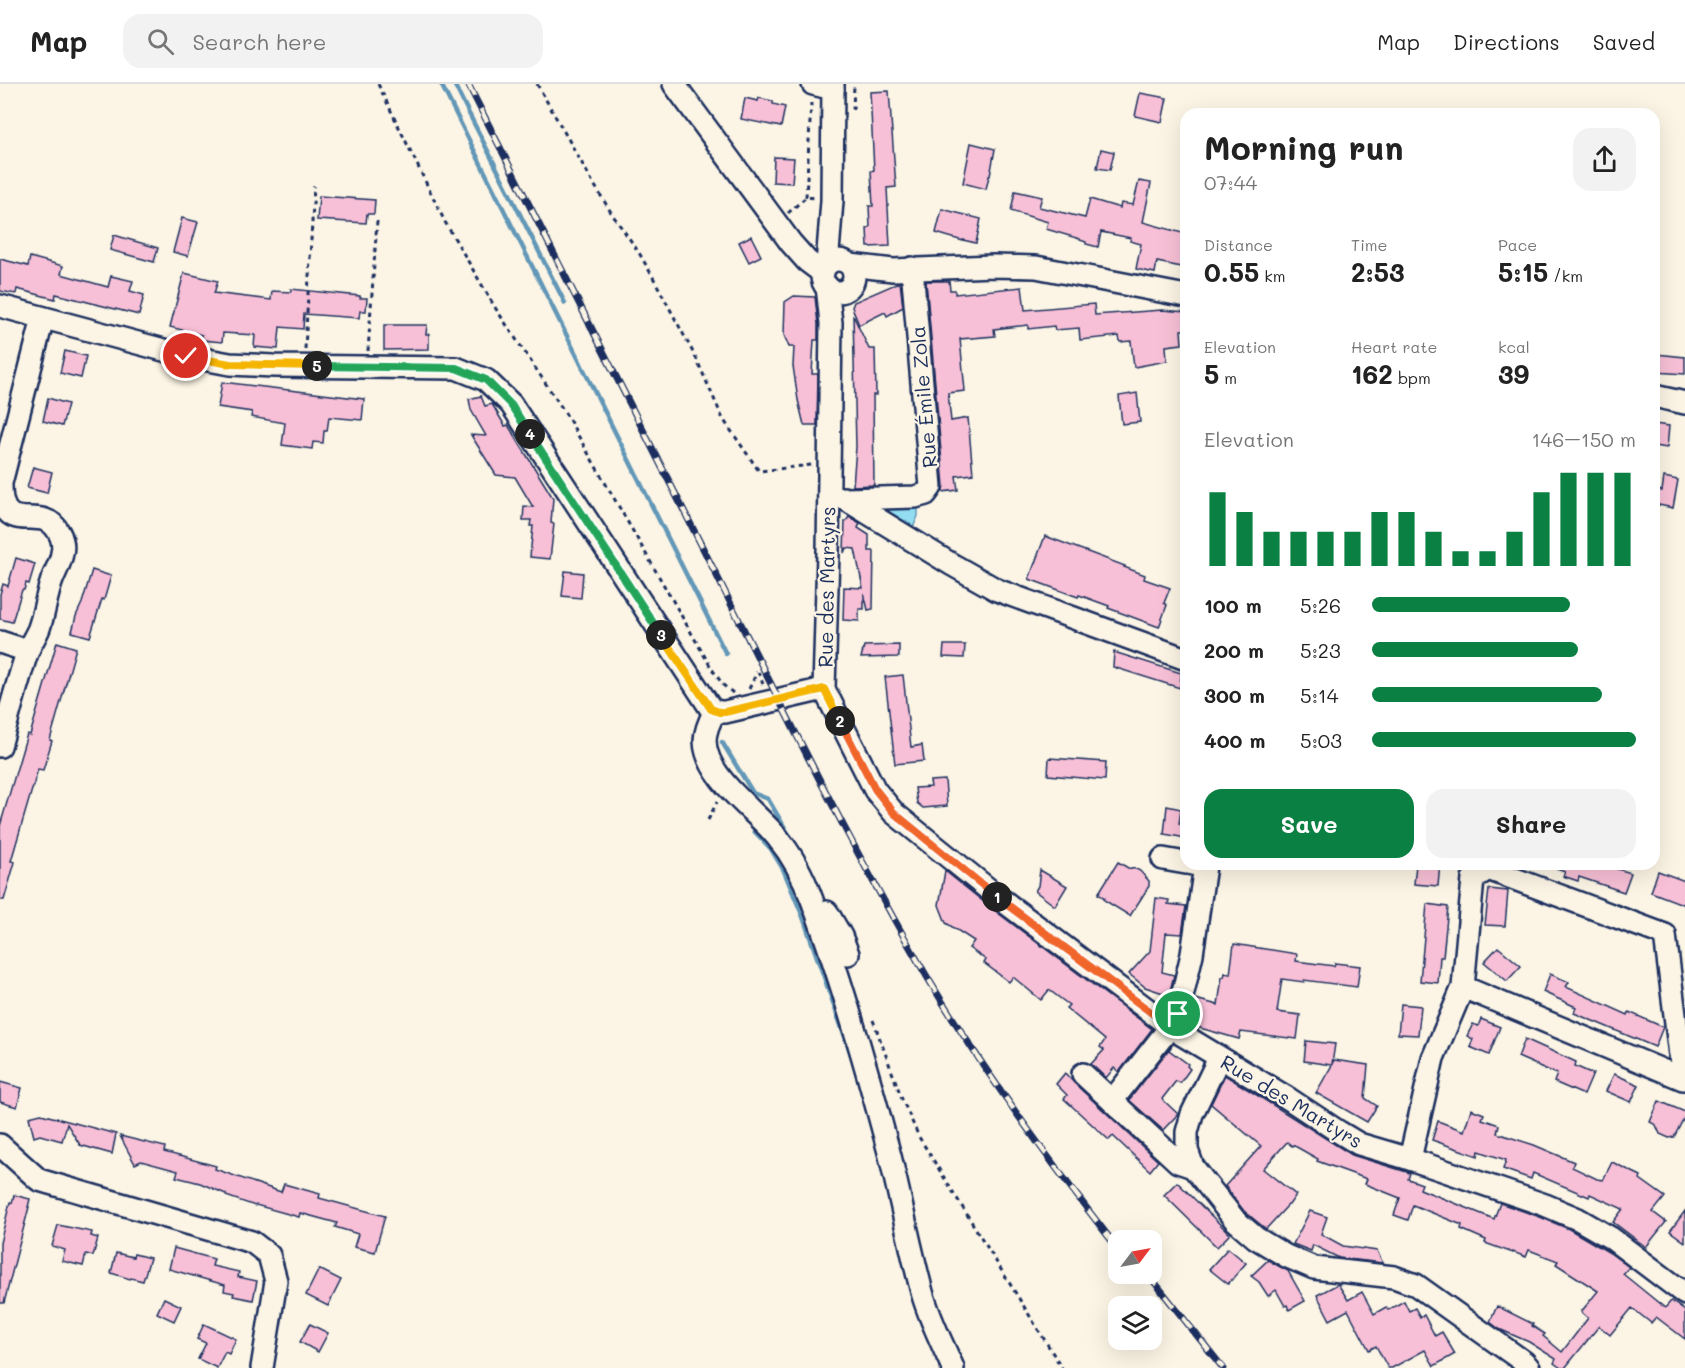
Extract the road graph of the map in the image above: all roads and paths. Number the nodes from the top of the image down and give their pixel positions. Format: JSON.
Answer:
{"nodes":[{"id":1,"x":378,"y":84,"type":"edge"},
{"id":2,"x":537,"y":84,"type":"edge"},
{"id":3,"x":674,"y":84,"type":"edge"},
{"id":4,"x":823,"y":88,"type":"edge"},
{"id":5,"x":314,"y":186,"type":"dead end"},
{"id":6,"x":806,"y":197,"type":"junction"},
{"id":7,"x":831,"y":201,"type":"junction"},
{"id":8,"x":377,"y":221,"type":"dead end"},
{"id":9,"x":831,"y":222,"type":"junction"},
{"id":10,"x":776,"y":224,"type":"junction"},
{"id":11,"x":791,"y":243,"type":"junction"},
{"id":12,"x":902,"y":269,"type":"junction"},
{"id":13,"x":838,"y":275,"type":"junction"},
{"id":14,"x":1180,"y":295,"type":"edge"},
{"id":15,"x":0,"y":306,"type":"edge"},
{"id":16,"x":43,"y":318,"type":"junction"},
{"id":17,"x":304,"y":366,"type":"junction"},
{"id":18,"x":365,"y":367,"type":"junction"},
{"id":19,"x":1660,"y":397,"type":"edge"},
{"id":20,"x":1685,"y":403,"type":"edge"},
{"id":21,"x":829,"y":463,"type":"junction"},
{"id":22,"x":836,"y":493,"type":"junction"},
{"id":23,"x":0,"y":642,"type":"edge"},
{"id":24,"x":28,"y":651,"type":"junction"},
{"id":25,"x":1180,"y":657,"type":"edge"},
{"id":26,"x":717,"y":676,"type":"dead end"},
{"id":27,"x":824,"y":689,"type":"junction"},
{"id":28,"x":715,"y":711,"type":"junction"},
{"id":29,"x":0,"y":746,"type":"edge"},
{"id":30,"x":1163,"y":859,"type":"dead end"},
{"id":31,"x":1180,"y":862,"type":"edge"},
{"id":32,"x":1204,"y":870,"type":"edge"},
{"id":33,"x":802,"y":876,"type":"junction"},
{"id":34,"x":848,"y":954,"type":"dead end"},
{"id":35,"x":1463,"y":987,"type":"junction"},
{"id":36,"x":872,"y":1016,"type":"dead end"},
{"id":37,"x":1173,"y":1029,"type":"junction"},
{"id":38,"x":1219,"y":1058,"type":"junction"},
{"id":39,"x":1083,"y":1074,"type":"dead end"},
{"id":40,"x":1112,"y":1101,"type":"junction"},
{"id":41,"x":0,"y":1145,"type":"edge"},
{"id":42,"x":1410,"y":1159,"type":"junction"},
{"id":43,"x":1193,"y":1167,"type":"junction"},
{"id":44,"x":1685,"y":1294,"type":"edge"},
{"id":45,"x":950,"y":1362,"type":"edge"},
{"id":46,"x":262,"y":1368,"type":"edge"},
{"id":47,"x":1062,"y":1368,"type":"edge"},
{"id":48,"x":1529,"y":1368,"type":"edge"}],
"edges":[{"from":1,"to":26,"type":"path"},
{"from":2,"to":21,"type":"path"},
{"from":3,"to":10,"type":"street"},
{"from":4,"to":6,"type":"path"},
{"from":4,"to":7,"type":"street"},
{"from":5,"to":17,"type":"path"},
{"from":6,"to":7,"type":"path"},
{"from":6,"to":10,"type":"path"},
{"from":7,"to":9,"type":"street"},
{"from":8,"to":18,"type":"path"},
{"from":9,"to":11,"type":"street"},
{"from":9,"to":13,"type":"street"},
{"from":10,"to":11,"type":"street"},
{"from":11,"to":13,"type":"street"},
{"from":12,"to":13,"type":"street"},
{"from":12,"to":14,"type":"street"},
{"from":12,"to":22,"type":"street","name":"Rue Émile Zola"},
{"from":13,"to":21,"type":"street","name":"Rue des Martyrs"},
{"from":15,"to":16,"type":"street"},
{"from":16,"to":17,"type":"street"},
{"from":16,"to":24,"type":"street"},
{"from":17,"to":18,"type":"street"},
{"from":18,"to":28,"type":"street"},
{"from":19,"to":20,"type":"street"},
{"from":21,"to":22,"type":"street","name":"Rue des Martyrs"},
{"from":22,"to":25,"type":"street"},
{"from":22,"to":27,"type":"street","name":"Rue des Martyrs"},
{"from":23,"to":24,"type":"street"},
{"from":24,"to":29,"type":"street"},
{"from":27,"to":28,"type":"street"},
{"from":27,"to":37,"type":"street","name":"Rue des Martyrs"},
{"from":28,"to":33,"type":"street"},
{"from":30,"to":31,"type":"street"},
{"from":32,"to":37,"type":"street"},
{"from":33,"to":34,"type":"street"},
{"from":33,"to":45,"type":"street"},
{"from":35,"to":35,"type":"street"},
{"from":35,"to":42,"type":"street"},
{"from":36,"to":47,"type":"path"},
{"from":37,"to":38,"type":"street","name":"Rue des Martyrs"},
{"from":37,"to":40,"type":"street"},
{"from":38,"to":42,"type":"street","name":"Rue des Martyrs"},
{"from":38,"to":43,"type":"street"},
{"from":39,"to":40,"type":"street"},
{"from":40,"to":43,"type":"street"},
{"from":41,"to":46,"type":"street"},
{"from":42,"to":44,"type":"street","name":"Rue des Martyrs"},
{"from":43,"to":48,"type":"street"}]}
